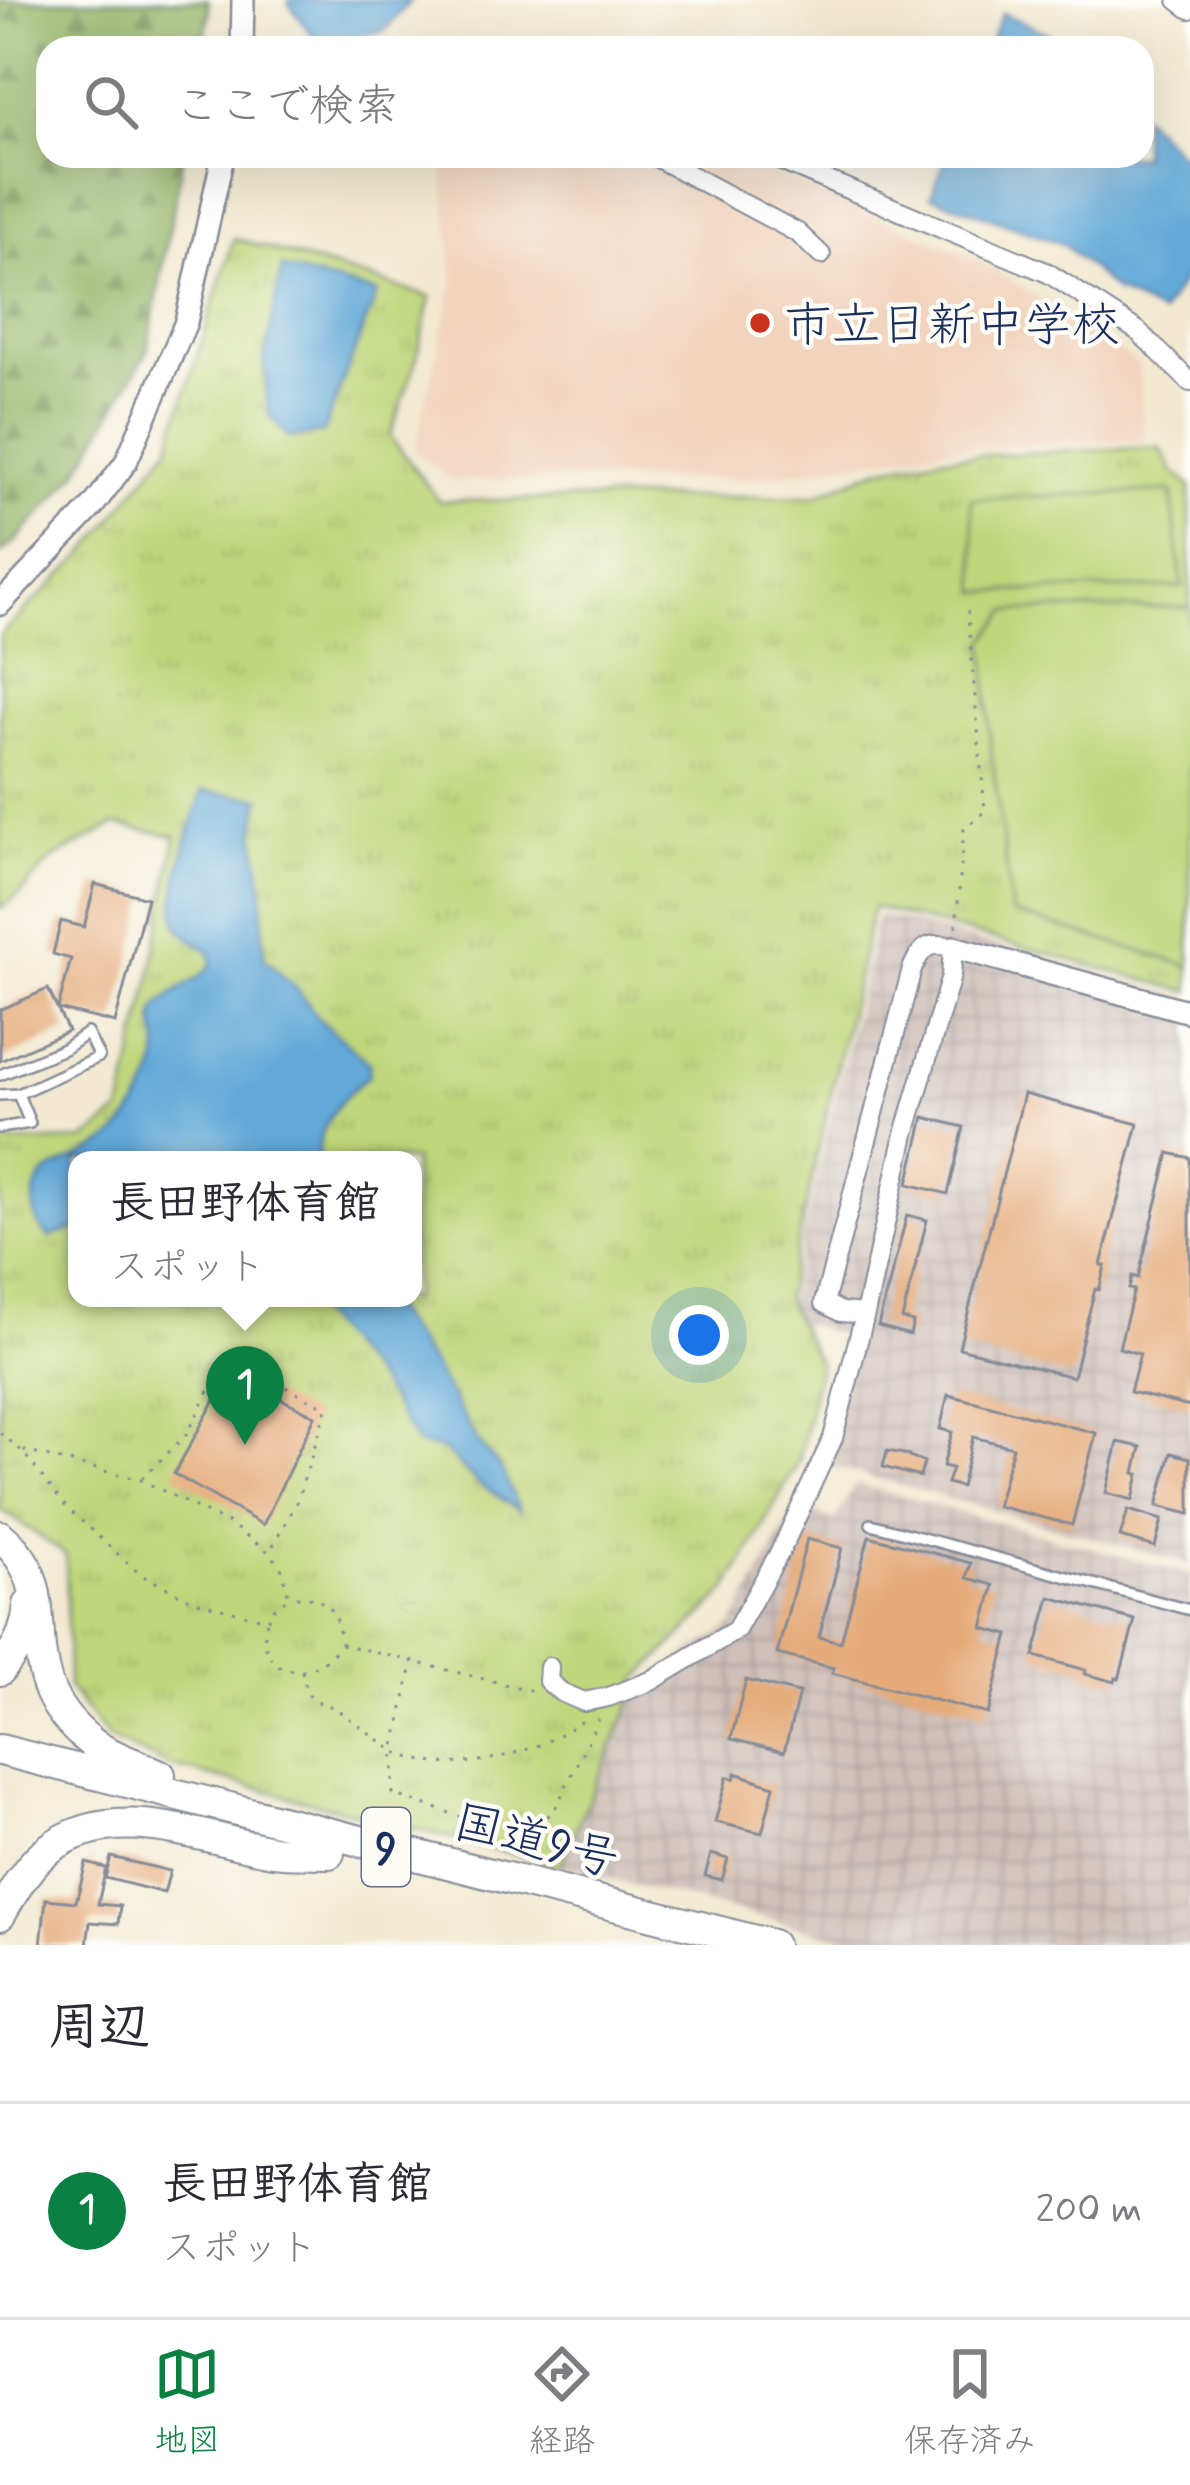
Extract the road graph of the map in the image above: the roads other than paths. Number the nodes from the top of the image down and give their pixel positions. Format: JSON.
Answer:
{"nodes":[{"id":1,"x":243,"y":0,"type":"edge"},
{"id":2,"x":1178,"y":0,"type":"edge"},
{"id":3,"x":1190,"y":9,"type":"edge"},
{"id":4,"x":242,"y":36,"type":"edge"},
{"id":5,"x":220,"y":168,"type":"edge"},
{"id":6,"x":677,"y":168,"type":"edge"},
{"id":7,"x":798,"y":168,"type":"edge"},
{"id":8,"x":821,"y":255,"type":"dead end"},
{"id":9,"x":1190,"y":382,"type":"edge"},
{"id":10,"x":0,"y":604,"type":"edge"},
{"id":11,"x":953,"y":947,"type":"junction"},
{"id":12,"x":1190,"y":1012,"type":"edge"},
{"id":13,"x":0,"y":1075,"type":"edge"},
{"id":14,"x":18,"y":1094,"type":"junction"},
{"id":15,"x":0,"y":1095,"type":"edge"},
{"id":16,"x":0,"y":1128,"type":"edge"},
{"id":17,"x":866,"y":1314,"type":"junction"},
{"id":18,"x":871,"y":1524,"type":"dead end"},
{"id":19,"x":0,"y":1536,"type":"edge"},
{"id":20,"x":31,"y":1575,"type":"junction"},
{"id":21,"x":1190,"y":1610,"type":"edge"},
{"id":22,"x":549,"y":1667,"type":"dead end"},
{"id":23,"x":0,"y":1670,"type":"edge"},
{"id":24,"x":0,"y":1750,"type":"edge"},
{"id":25,"x":0,"y":1770,"type":"edge"},
{"id":26,"x":236,"y":1808,"type":"junction"},
{"id":27,"x":329,"y":1852,"type":"junction"},
{"id":28,"x":0,"y":1915,"type":"edge"},
{"id":29,"x":695,"y":1945,"type":"edge"},
{"id":30,"x":772,"y":1945,"type":"edge"}],
"edges":[{"from":1,"to":4,"type":"street"},
{"from":2,"to":3,"type":"street"},
{"from":5,"to":10,"type":"street"},
{"from":6,"to":8,"type":"street"},
{"from":7,"to":9,"type":"street"},
{"from":11,"to":12,"type":"street"},
{"from":11,"to":17,"type":"street"},
{"from":11,"to":17,"type":"street"},
{"from":13,"to":14,"type":"lane"},
{"from":14,"to":15,"type":"lane"},
{"from":14,"to":16,"type":"lane"},
{"from":17,"to":22,"type":"street"},
{"from":18,"to":21,"type":"lane"},
{"from":19,"to":20,"type":"highway"},
{"from":20,"to":23,"type":"highway"},
{"from":20,"to":26,"type":"highway"},
{"from":24,"to":26,"type":"highway","name":"国道9号","number":"9"},
{"from":25,"to":27,"type":"highway","name":"国道9号","number":"9"},
{"from":26,"to":30,"type":"highway","name":"国道9号","number":"9"},
{"from":27,"to":28,"type":"highway"},
{"from":27,"to":29,"type":"highway","name":"国道9号","number":"9"}]}
